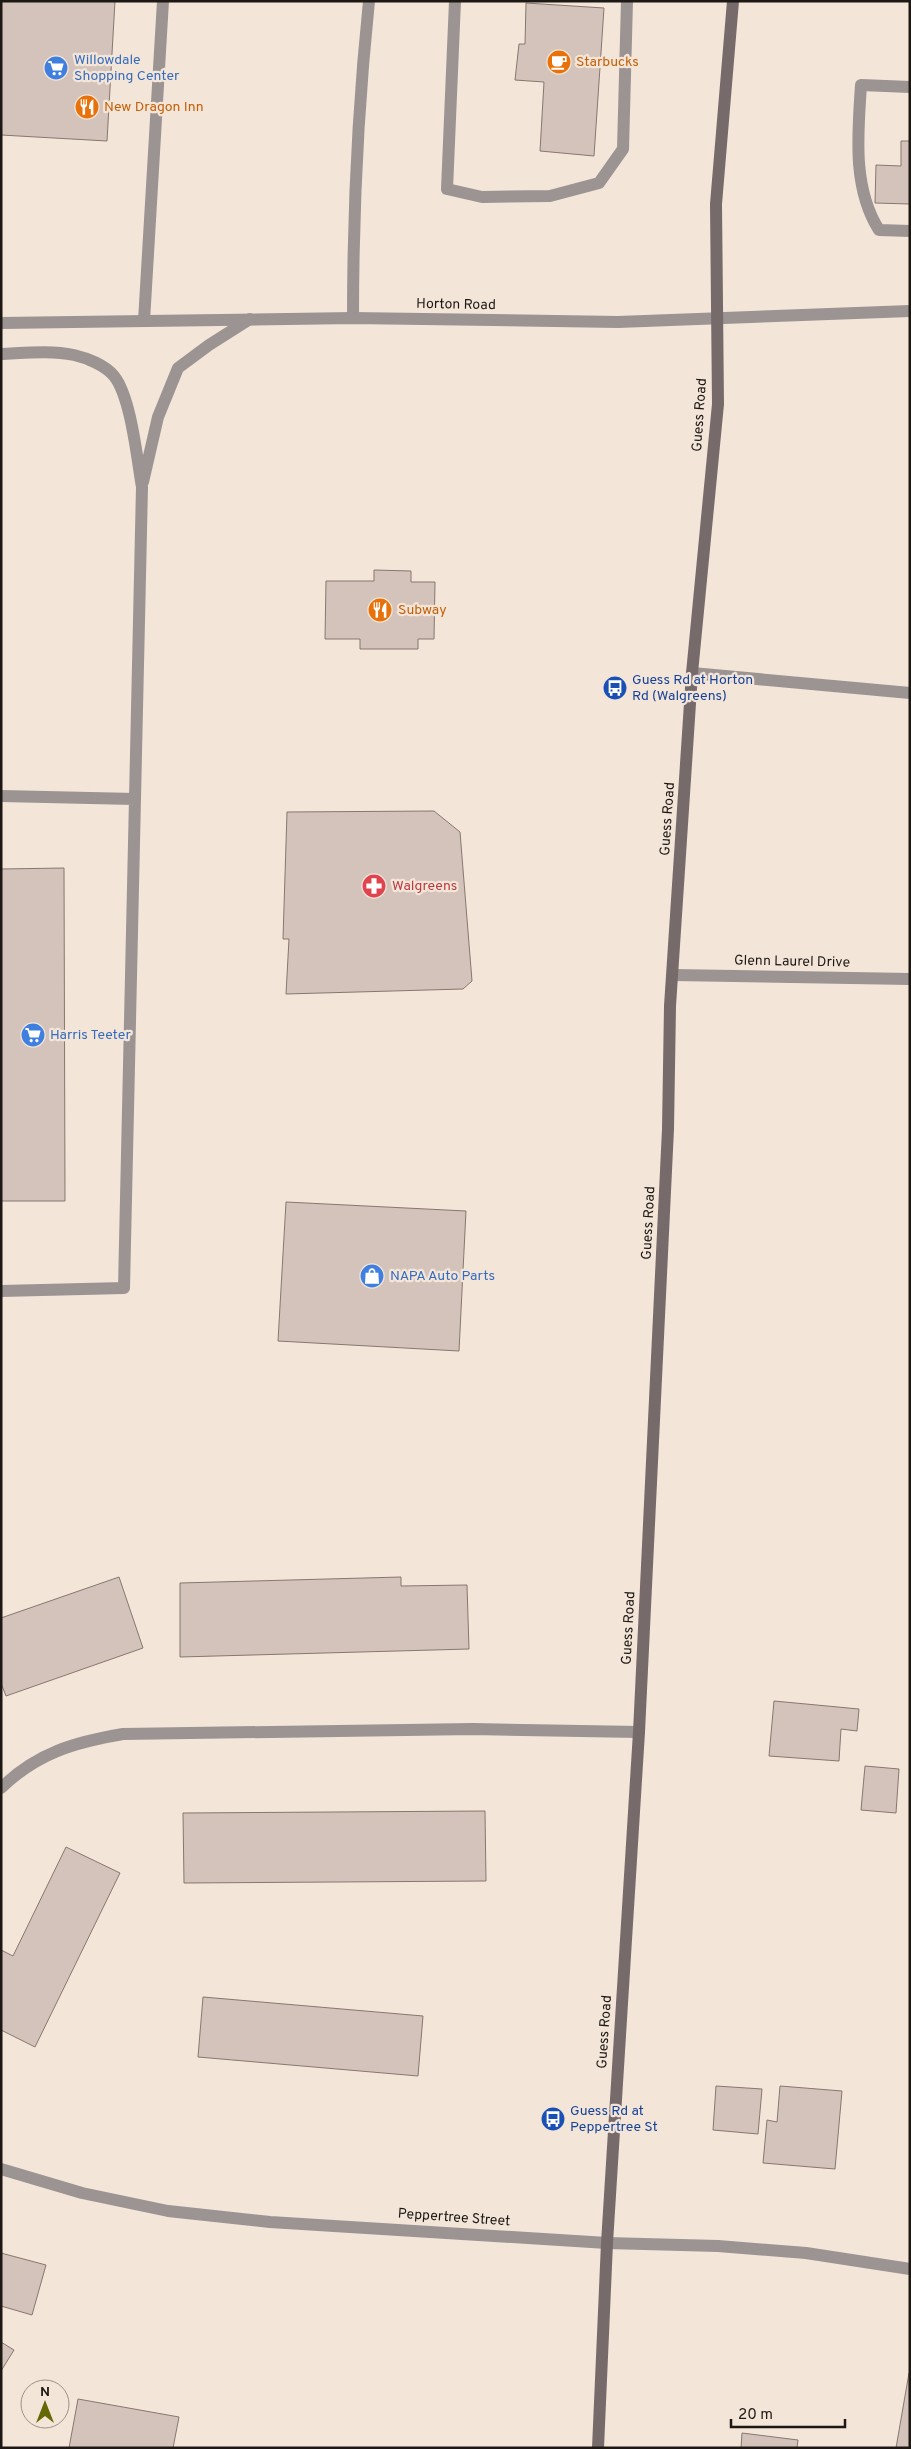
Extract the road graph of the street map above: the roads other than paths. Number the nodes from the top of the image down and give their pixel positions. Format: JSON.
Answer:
{"nodes":[{"id":1,"x":163,"y":1,"type":"edge"},
{"id":2,"x":369,"y":1,"type":"edge"},
{"id":3,"x":455,"y":1,"type":"edge"},
{"id":4,"x":627,"y":1,"type":"edge"},
{"id":5,"x":733,"y":1,"type":"edge"},
{"id":6,"x":910,"y":87,"type":"edge"},
{"id":7,"x":910,"y":231,"type":"edge"},
{"id":8,"x":910,"y":311,"type":"edge"},
{"id":9,"x":353,"y":318,"type":"junction"},
{"id":10,"x":250,"y":319,"type":"junction"},
{"id":11,"x":718,"y":319,"type":"junction"},
{"id":12,"x":144,"y":321,"type":"junction"},
{"id":13,"x":1,"y":323,"type":"edge"},
{"id":14,"x":1,"y":354,"type":"edge"},
{"id":15,"x":142,"y":486,"type":"junction"},
{"id":16,"x":692,"y":673,"type":"junction"},
{"id":17,"x":910,"y":693,"type":"edge"},
{"id":18,"x":1,"y":796,"type":"edge"},
{"id":19,"x":135,"y":799,"type":"junction"},
{"id":20,"x":673,"y":975,"type":"junction"},
{"id":21,"x":910,"y":979,"type":"edge"},
{"id":22,"x":1,"y":1291,"type":"edge"},
{"id":23,"x":640,"y":1732,"type":"junction"},
{"id":24,"x":1,"y":1788,"type":"edge"},
{"id":25,"x":1,"y":2169,"type":"edge"},
{"id":26,"x":607,"y":2243,"type":"junction"},
{"id":27,"x":910,"y":2269,"type":"edge"},
{"id":28,"x":598,"y":2448,"type":"edge"}],
"edges":[{"from":1,"to":12,"type":"street"},
{"from":2,"to":9,"type":"street"},
{"from":3,"to":4,"type":"street"},
{"from":5,"to":11,"type":"main road","name":"Guess Road"},
{"from":6,"to":7,"type":"street"},
{"from":8,"to":11,"type":"street","name":"Horton Road"},
{"from":9,"to":10,"type":"street","name":"Horton Road"},
{"from":9,"to":11,"type":"street","name":"Horton Road"},
{"from":10,"to":12,"type":"street","name":"Horton Road"},
{"from":10,"to":15,"type":"street"},
{"from":11,"to":16,"type":"main road","name":"Guess Road"},
{"from":12,"to":13,"type":"street","name":"Horton Road"},
{"from":14,"to":15,"type":"street"},
{"from":15,"to":19,"type":"street"},
{"from":16,"to":17,"type":"street"},
{"from":16,"to":20,"type":"main road","name":"Guess Road"},
{"from":18,"to":19,"type":"street"},
{"from":19,"to":22,"type":"street"},
{"from":20,"to":21,"type":"street","name":"Glenn Laurel Drive"},
{"from":20,"to":23,"type":"main road","name":"Guess Road"},
{"from":23,"to":24,"type":"street"},
{"from":23,"to":26,"type":"main road","name":"Guess Road"},
{"from":25,"to":26,"type":"street","name":"Peppertree Street"},
{"from":26,"to":27,"type":"street","name":"Peppertree Street"},
{"from":26,"to":28,"type":"main road","name":"Guess Road"}]}
